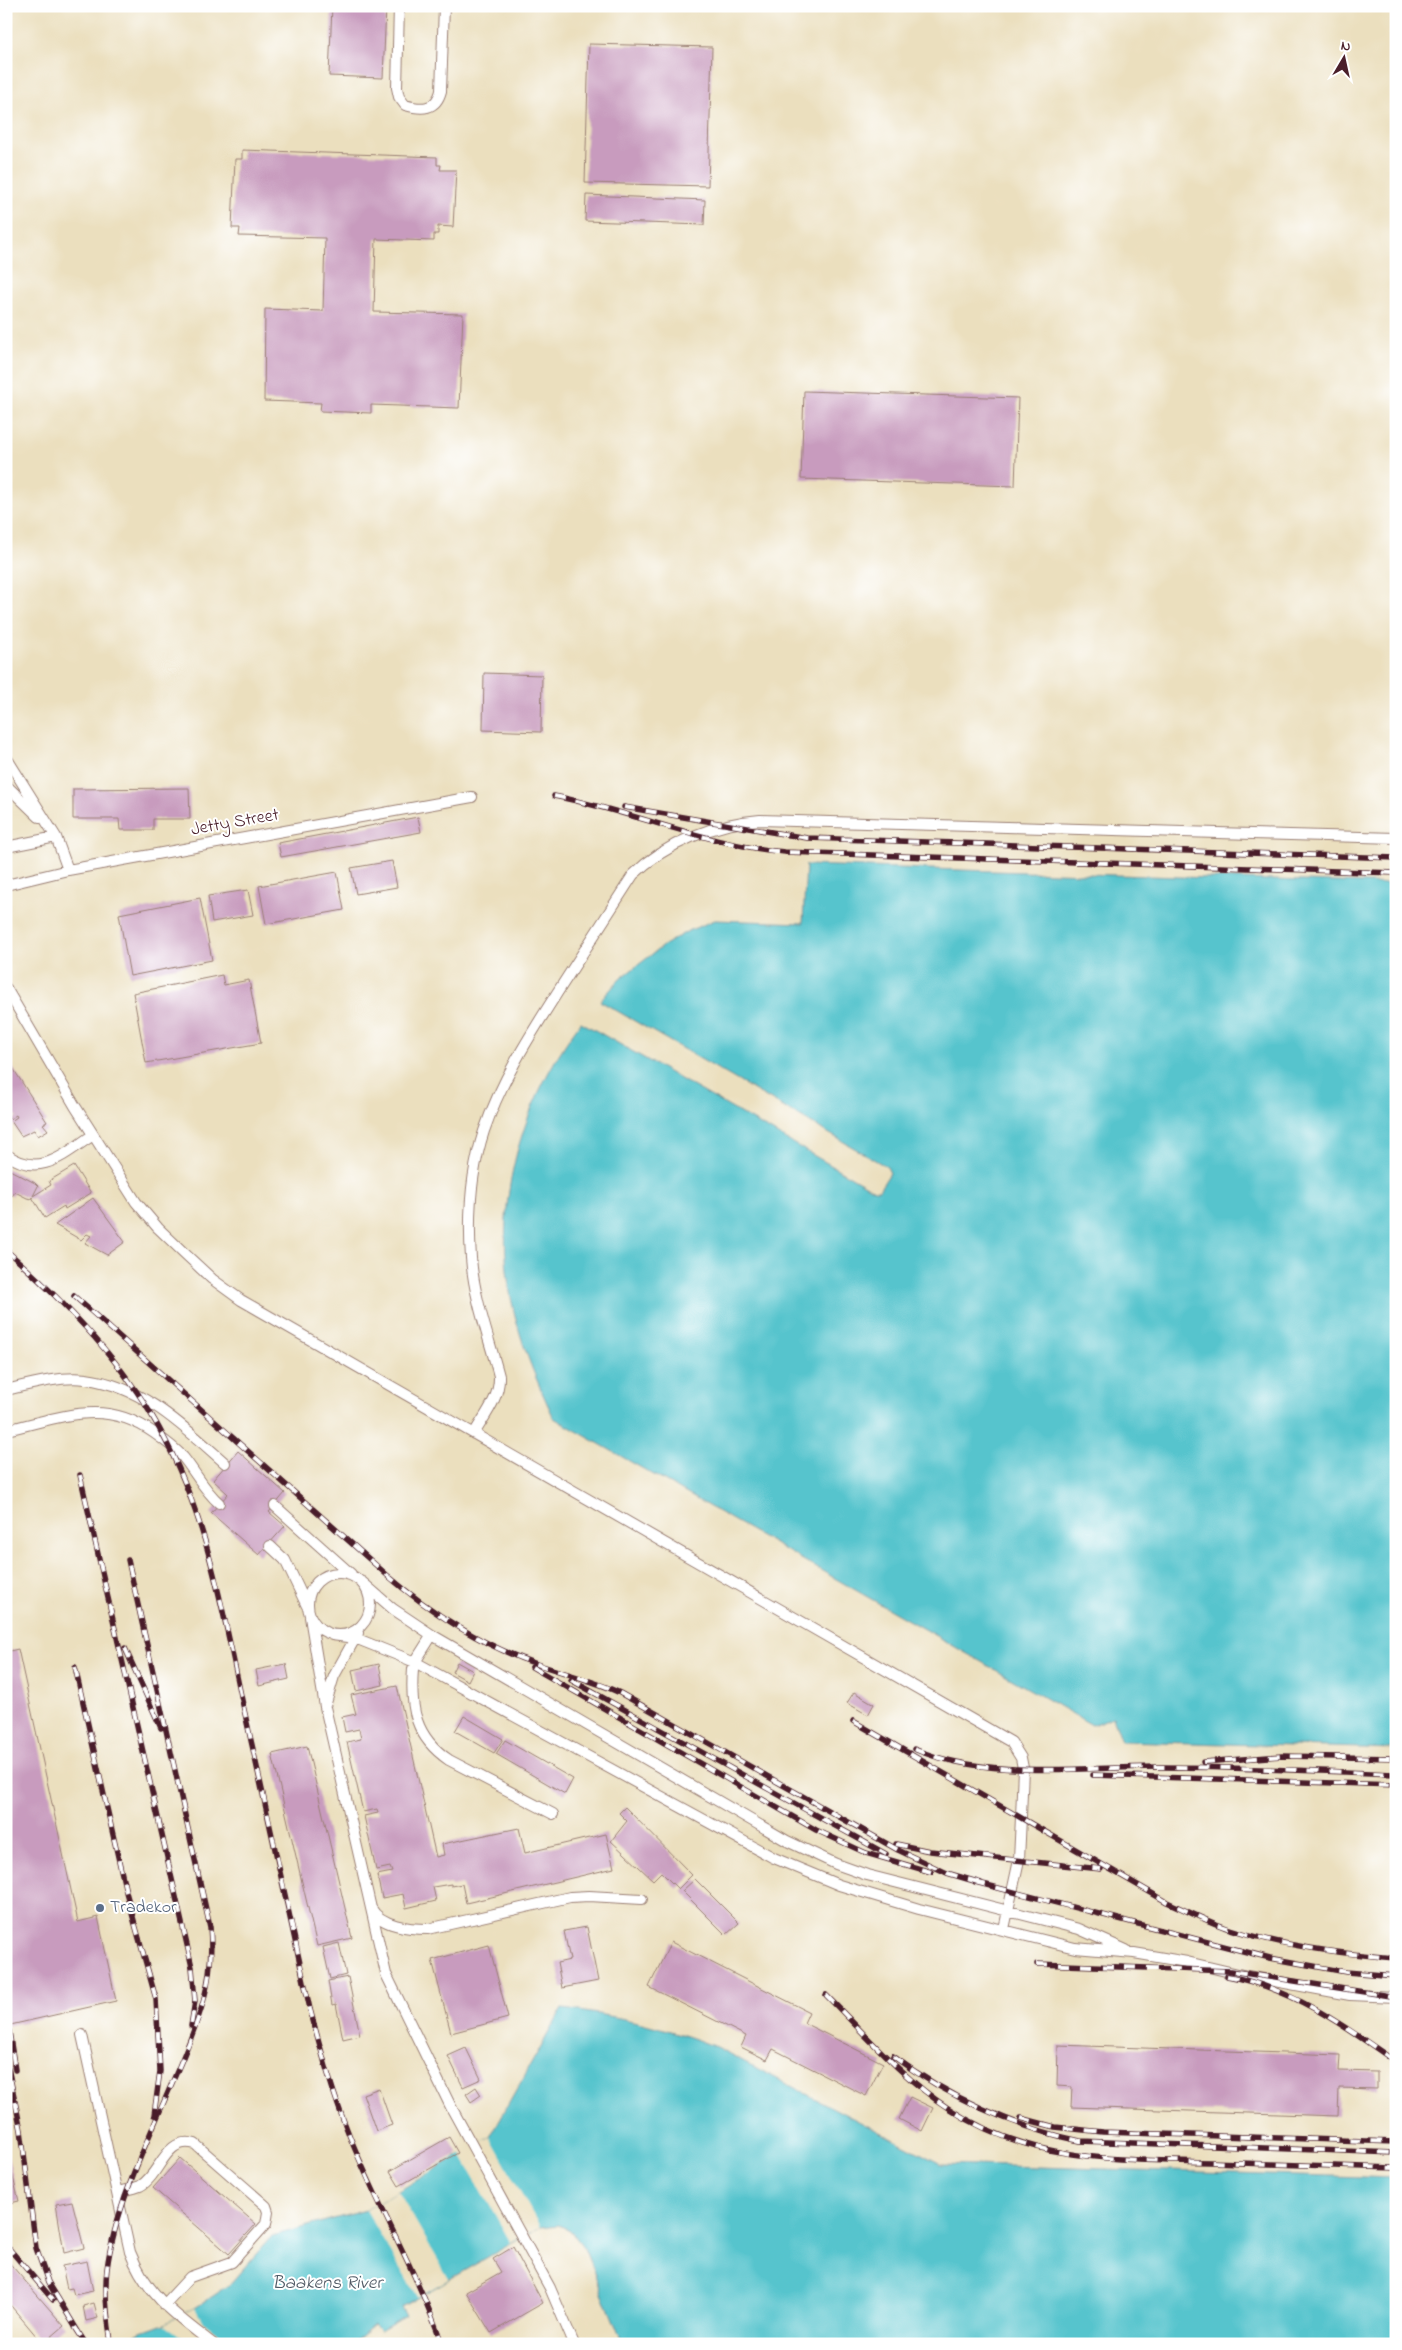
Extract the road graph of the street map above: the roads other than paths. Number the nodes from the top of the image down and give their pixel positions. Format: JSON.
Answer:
{"nodes":[{"id":1,"x":399,"y":6,"type":"edge"},
{"id":2,"x":444,"y":6,"type":"edge"},
{"id":3,"x":6,"y":757,"type":"edge"},
{"id":4,"x":6,"y":785,"type":"edge"},
{"id":5,"x":472,"y":797,"type":"dead end"},
{"id":6,"x":47,"y":824,"type":"junction"},
{"id":7,"x":56,"y":837,"type":"junction"},
{"id":8,"x":1396,"y":838,"type":"edge"},
{"id":9,"x":6,"y":847,"type":"edge"},
{"id":10,"x":68,"y":870,"type":"junction"},
{"id":11,"x":6,"y":886,"type":"edge"},
{"id":12,"x":6,"y":988,"type":"edge"},
{"id":13,"x":93,"y":1135,"type":"junction"},
{"id":14,"x":6,"y":1154,"type":"edge"},
{"id":15,"x":6,"y":1390,"type":"edge"},
{"id":16,"x":6,"y":1430,"type":"edge"},
{"id":17,"x":474,"y":1434,"type":"junction"},
{"id":18,"x":225,"y":1463,"type":"dead end"},
{"id":19,"x":219,"y":1502,"type":"dead end"},
{"id":20,"x":275,"y":1506,"type":"dead end"},
{"id":21,"x":270,"y":1546,"type":"dead end"},
{"id":22,"x":358,"y":1579,"type":"junction"},
{"id":23,"x":308,"y":1612,"type":"junction"},
{"id":24,"x":366,"y":1620,"type":"junction"},
{"id":25,"x":332,"y":1635,"type":"junction"},
{"id":26,"x":432,"y":1635,"type":"junction"},
{"id":27,"x":355,"y":1638,"type":"junction"},
{"id":28,"x":415,"y":1662,"type":"junction"},
{"id":29,"x":325,"y":1707,"type":"junction"},
{"id":30,"x":553,"y":1814,"type":"dead end"},
{"id":31,"x":642,"y":1899,"type":"dead end"},
{"id":32,"x":369,"y":1903,"type":"junction"},
{"id":33,"x":1008,"y":1911,"type":"junction"},
{"id":34,"x":1004,"y":1930,"type":"junction"},
{"id":35,"x":1134,"y":1953,"type":"junction"},
{"id":36,"x":1396,"y":1996,"type":"edge"},
{"id":37,"x":82,"y":2035,"type":"dead end"},
{"id":38,"x":117,"y":2192,"type":"junction"},
{"id":39,"x":164,"y":2305,"type":"junction"},
{"id":40,"x":213,"y":2344,"type":"edge"},
{"id":41,"x":574,"y":2344,"type":"edge"}],
"edges":[{"from":1,"to":2,"type":"lane"},
{"from":3,"to":6,"type":"lane"},
{"from":4,"to":6,"type":"lane"},
{"from":5,"to":10,"type":"lane","name":"Jetty Street"},
{"from":6,"to":7,"type":"lane"},
{"from":7,"to":9,"type":"lane"},
{"from":7,"to":10,"type":"lane"},
{"from":8,"to":17,"type":"lane"},
{"from":10,"to":11,"type":"lane","name":"Jetty Street"},
{"from":12,"to":13,"type":"lane"},
{"from":13,"to":14,"type":"lane"},
{"from":13,"to":17,"type":"lane"},
{"from":15,"to":18,"type":"lane"},
{"from":16,"to":19,"type":"lane"},
{"from":17,"to":33,"type":"lane"},
{"from":20,"to":22,"type":"lane"},
{"from":21,"to":23,"type":"lane"},
{"from":22,"to":23,"type":"lane"},
{"from":22,"to":24,"type":"lane"},
{"from":22,"to":26,"type":"lane"},
{"from":23,"to":25,"type":"lane"},
{"from":23,"to":29,"type":"lane"},
{"from":24,"to":25,"type":"lane"},
{"from":24,"to":27,"type":"lane"},
{"from":25,"to":27,"type":"lane"},
{"from":26,"to":28,"type":"lane"},
{"from":26,"to":33,"type":"lane"},
{"from":27,"to":28,"type":"lane"},
{"from":27,"to":29,"type":"lane"},
{"from":28,"to":30,"type":"lane"},
{"from":28,"to":34,"type":"lane"},
{"from":29,"to":32,"type":"lane"},
{"from":31,"to":32,"type":"lane"},
{"from":32,"to":41,"type":"lane"},
{"from":33,"to":34,"type":"lane"},
{"from":33,"to":35,"type":"lane"},
{"from":34,"to":35,"type":"lane"},
{"from":35,"to":36,"type":"lane"},
{"from":37,"to":38,"type":"lane"},
{"from":38,"to":39,"type":"lane"},
{"from":38,"to":39,"type":"lane"},
{"from":39,"to":40,"type":"lane"}]}
